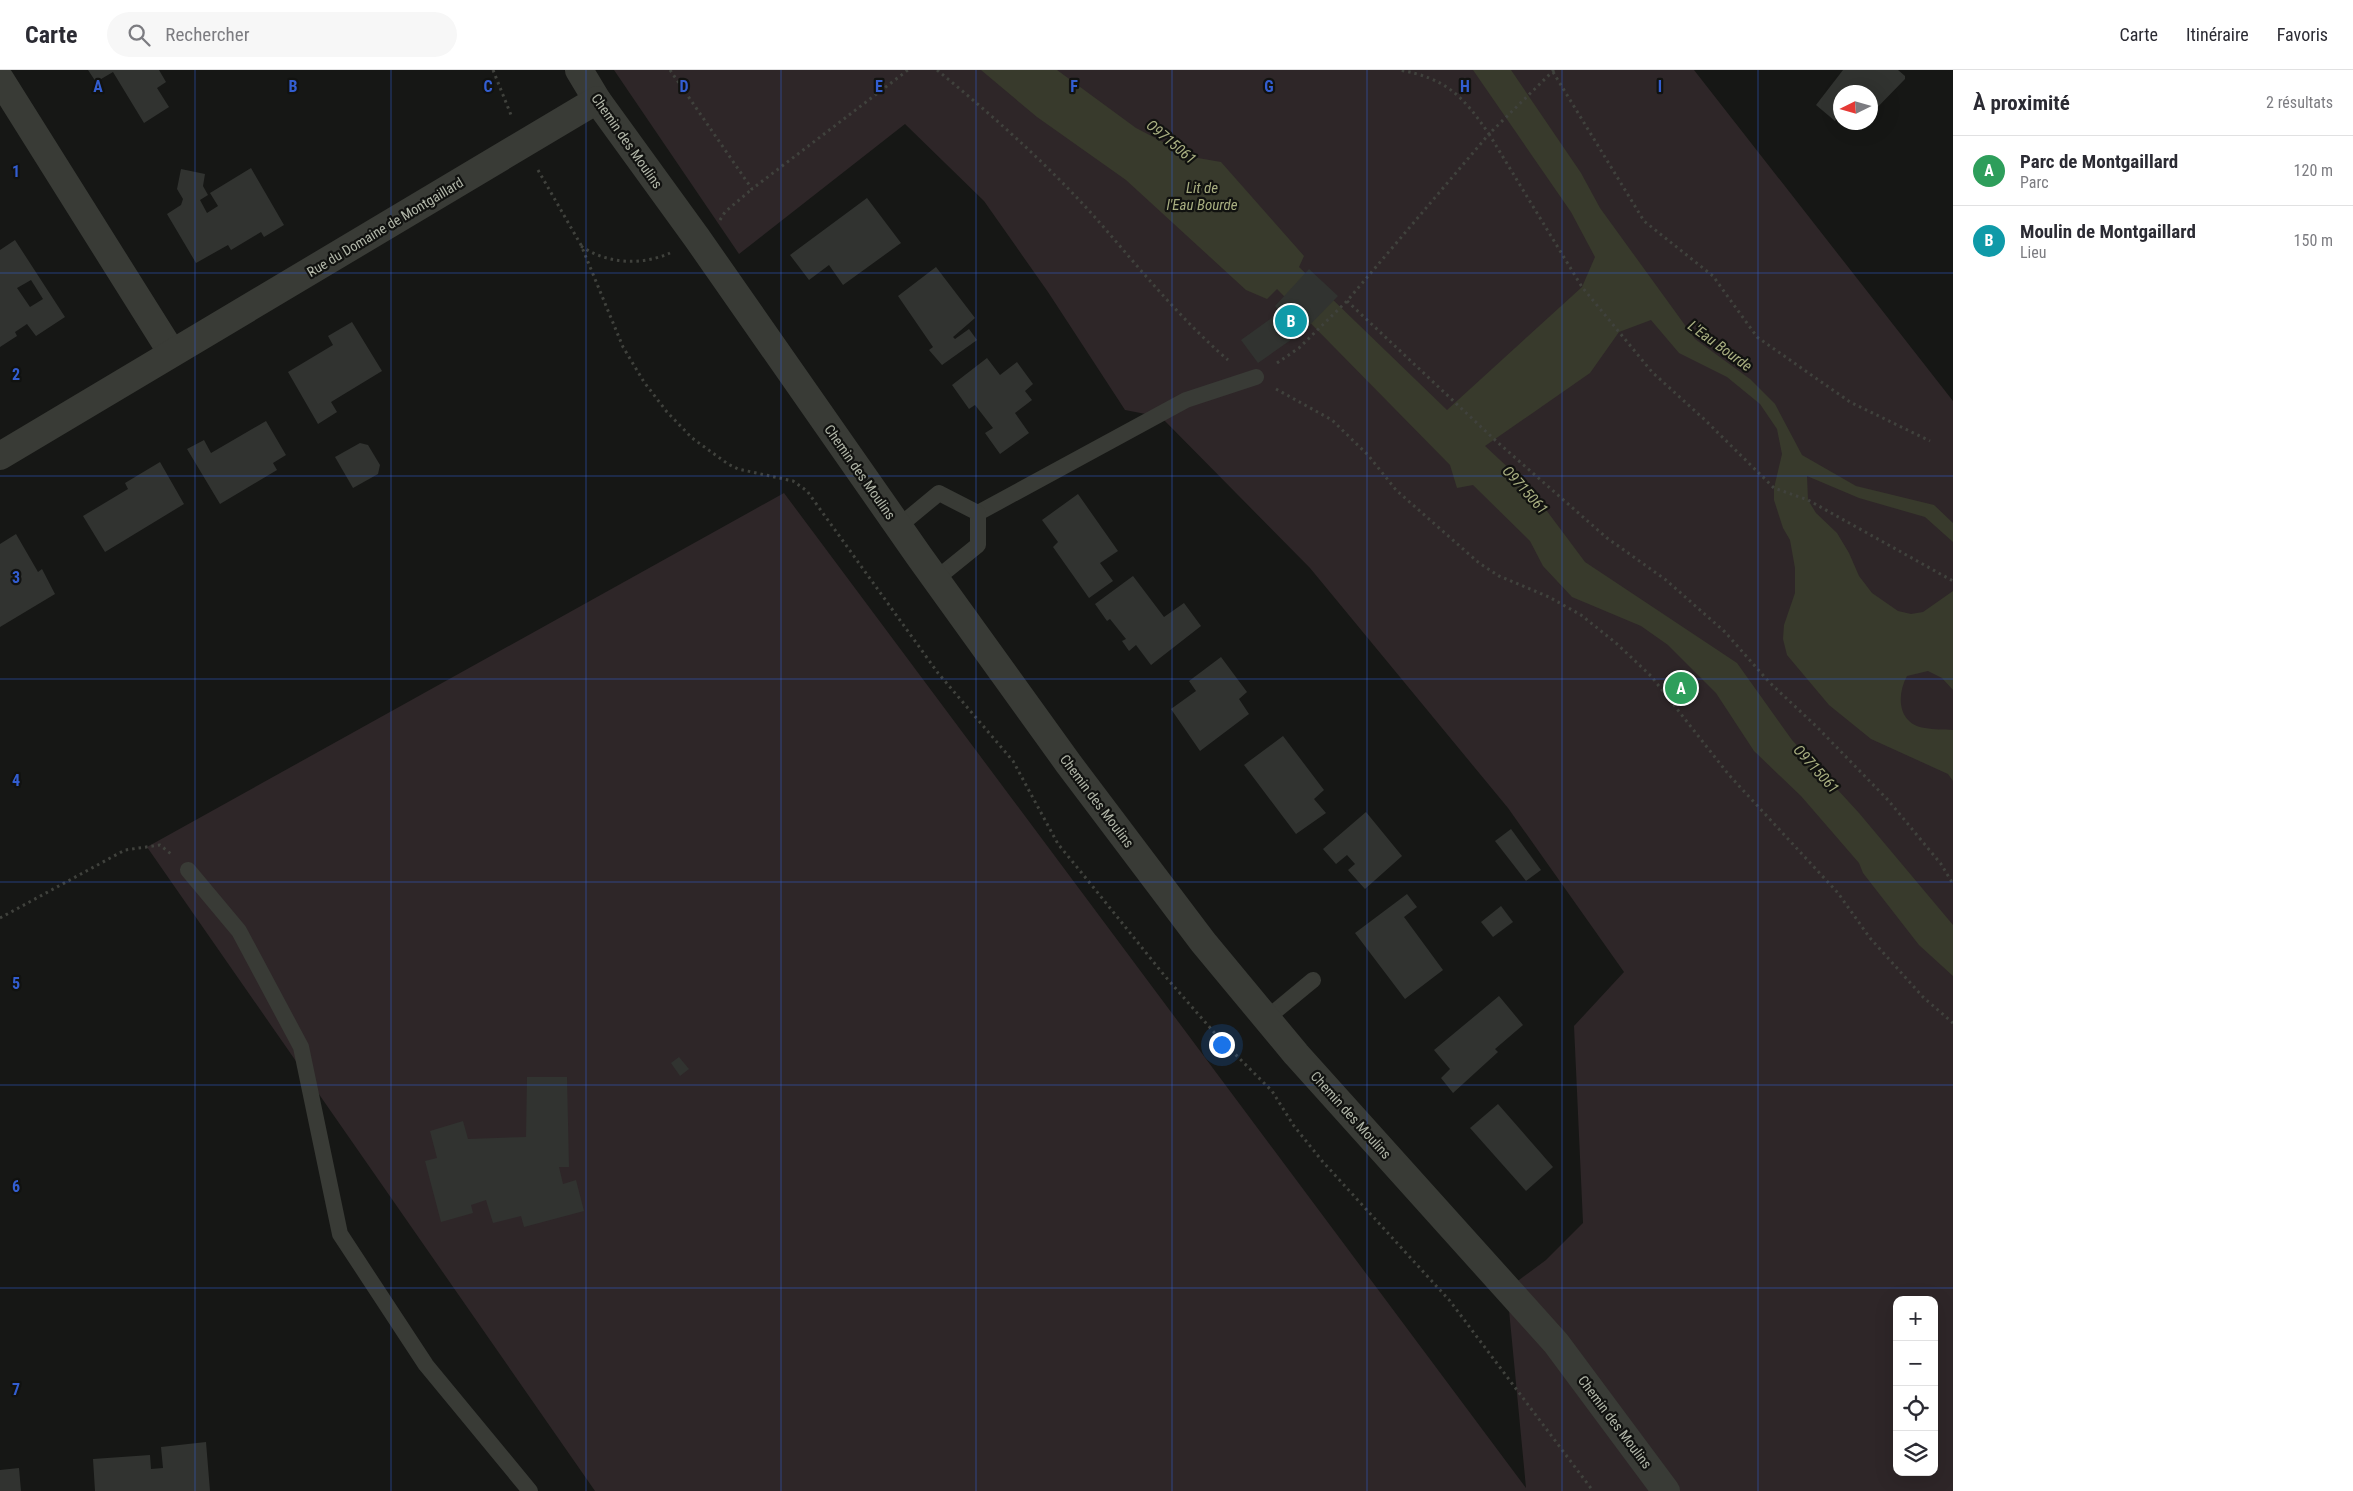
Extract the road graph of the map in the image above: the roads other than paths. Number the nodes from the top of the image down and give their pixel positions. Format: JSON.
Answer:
{"nodes":[{"id":1,"x":579,"y":70,"type":"edge"},
{"id":2,"x":0,"y":80,"type":"edge"},
{"id":3,"x":597,"y":100,"type":"junction"},
{"id":4,"x":172,"y":353,"type":"junction"},
{"id":5,"x":1256,"y":377,"type":"road end"},
{"id":6,"x":0,"y":456,"type":"edge"},
{"id":7,"x":978,"y":513,"type":"junction"},
{"id":8,"x":898,"y":526,"type":"junction"},
{"id":9,"x":936,"y":579,"type":"junction"},
{"id":10,"x":188,"y":870,"type":"road end"},
{"id":11,"x":1313,"y":980,"type":"dead end"},
{"id":12,"x":1267,"y":1018,"type":"junction"},
{"id":13,"x":530,"y":1491,"type":"edge"},
{"id":14,"x":1666,"y":1491,"type":"edge"}],
"edges":[{"from":1,"to":3,"type":"street","name":"Chemin des Moulins"},
{"from":2,"to":4,"type":"street"},
{"from":3,"to":4,"type":"street","name":"Rue du Domaine de Montgaillard"},
{"from":3,"to":8,"type":"street","name":"Chemin des Moulins"},
{"from":4,"to":6,"type":"street","name":"Rue du Domaine de Montgaillard"},
{"from":5,"to":7,"type":"lane"},
{"from":7,"to":8,"type":"lane"},
{"from":7,"to":9,"type":"lane"},
{"from":8,"to":9,"type":"street","name":"Chemin des Moulins"},
{"from":9,"to":12,"type":"street","name":"Chemin des Moulins"},
{"from":10,"to":13,"type":"lane"},
{"from":11,"to":12,"type":"lane"},
{"from":12,"to":14,"type":"street","name":"Chemin des Moulins"}]}
